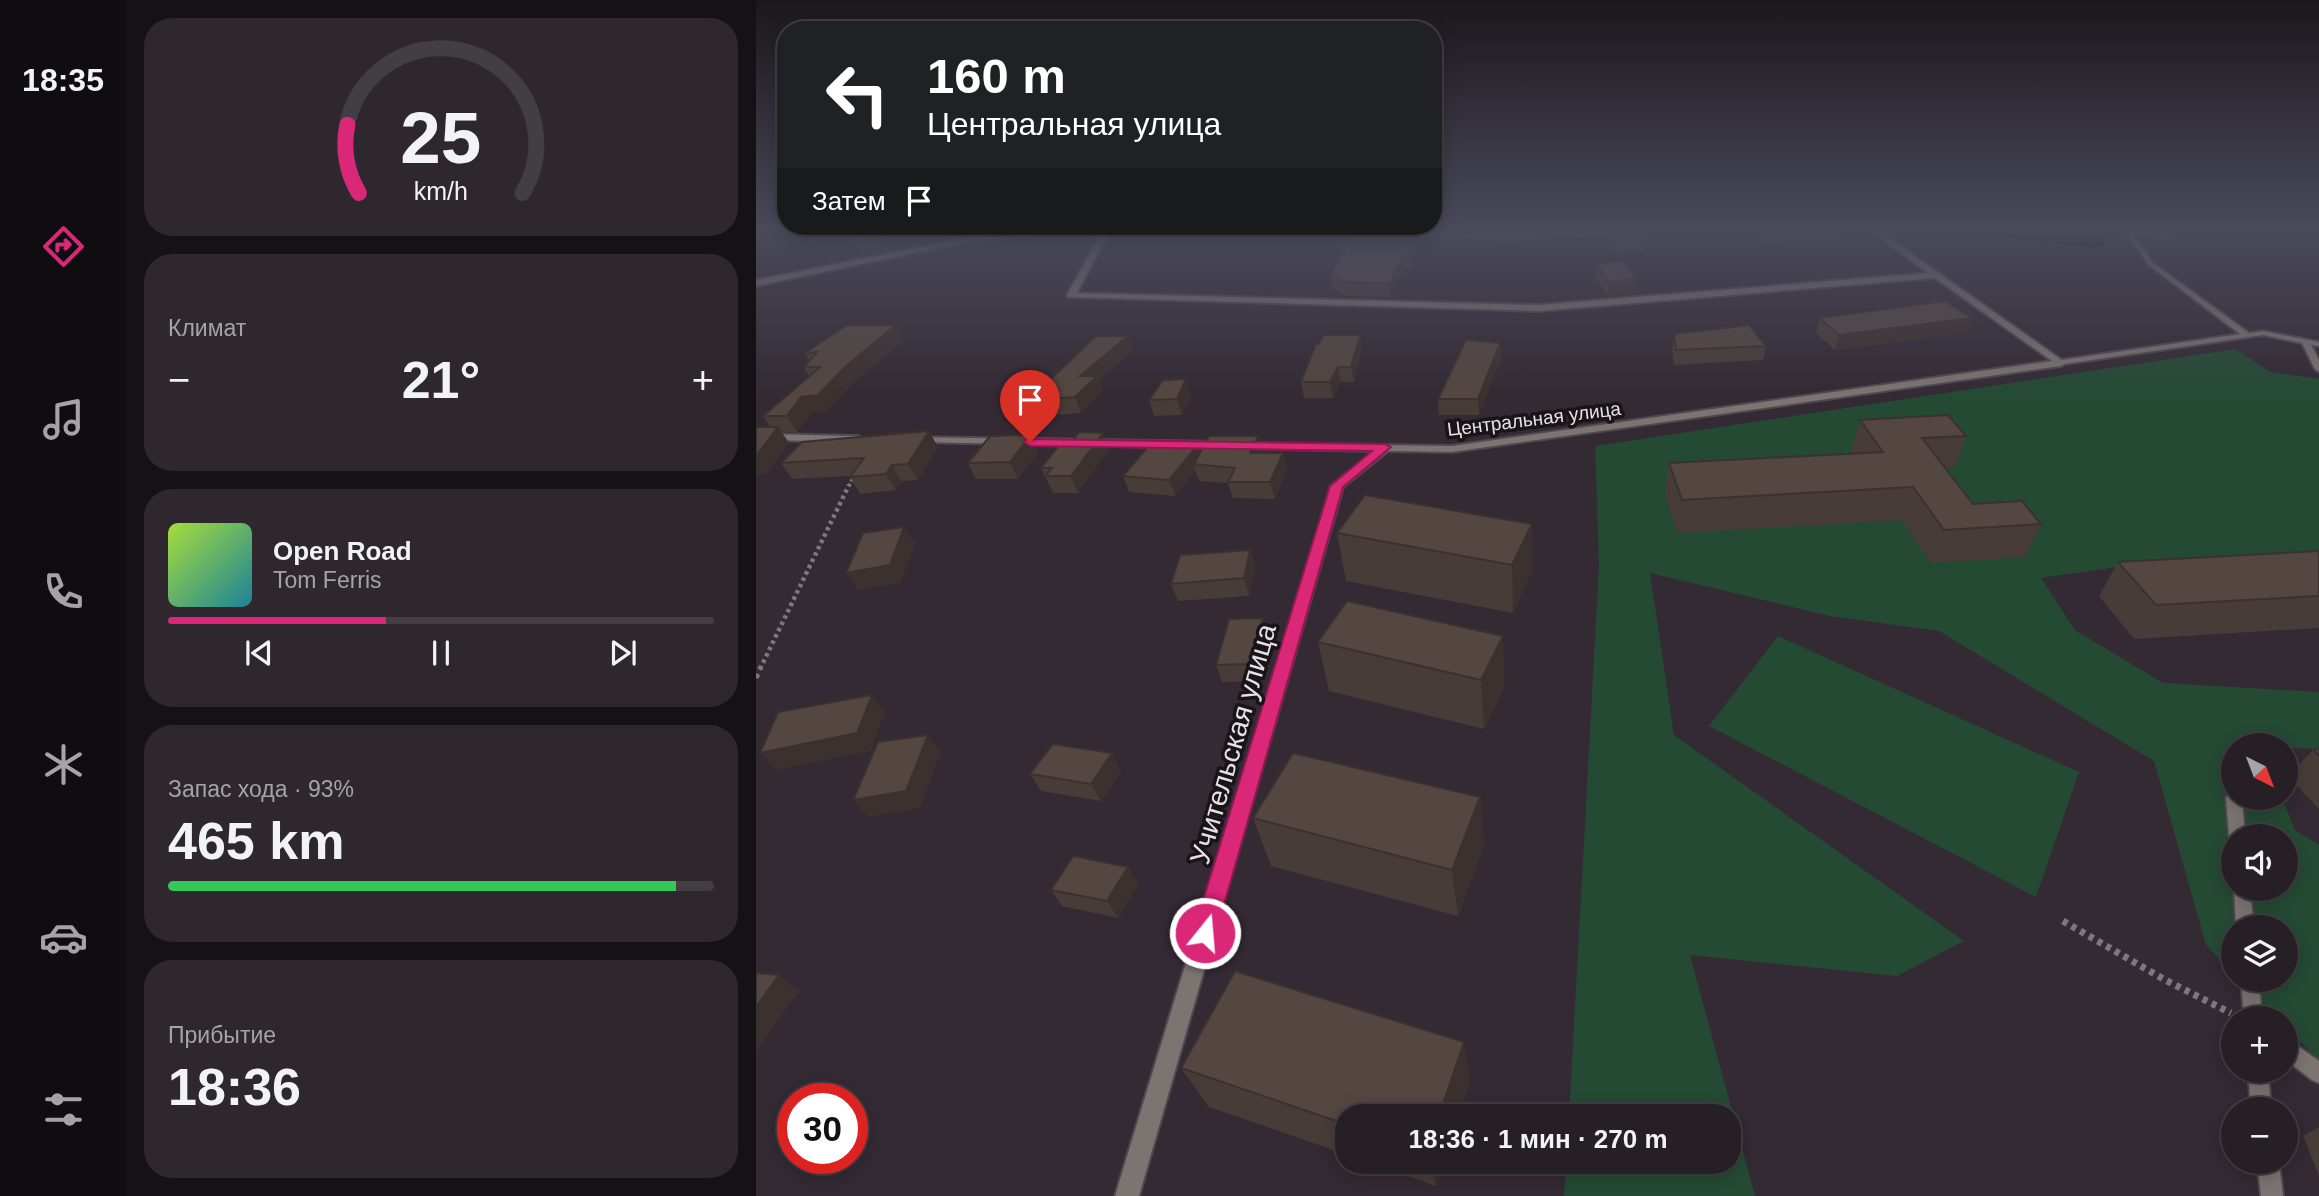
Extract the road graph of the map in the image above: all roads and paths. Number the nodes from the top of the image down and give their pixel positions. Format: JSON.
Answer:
{"nodes":[{"id":1,"x":1077,"y":284,"type":"edge"},
{"id":2,"x":1829,"y":284,"type":"edge"},
{"id":3,"x":1948,"y":284,"type":"edge"},
{"id":4,"x":2178,"y":284,"type":"edge"},
{"id":5,"x":2247,"y":335,"type":"junction"},
{"id":6,"x":2305,"y":341,"type":"junction"},
{"id":7,"x":2319,"y":344,"type":"edge"},
{"id":8,"x":2060,"y":363,"type":"junction"},
{"id":9,"x":2319,"y":369,"type":"edge"},
{"id":10,"x":756,"y":437,"type":"edge"},
{"id":11,"x":871,"y":439,"type":"joint"},
{"id":12,"x":898,"y":439,"type":"edge"},
{"id":13,"x":1385,"y":447,"type":"junction"},
{"id":14,"x":756,"y":678,"type":"edge"},
{"id":15,"x":2063,"y":920,"type":"dead end"},
{"id":16,"x":2221,"y":1008,"type":"edge"},
{"id":17,"x":2298,"y":1057,"type":"edge"},
{"id":18,"x":2319,"y":1073,"type":"edge"},
{"id":19,"x":2269,"y":1174,"type":"edge"},
{"id":20,"x":1127,"y":1196,"type":"edge"},
{"id":21,"x":2272,"y":1196,"type":"edge"}],
"edges":[{"from":1,"to":2,"type":"street"},
{"from":3,"to":8,"type":"street"},
{"from":4,"to":5,"type":"lane"},
{"from":5,"to":6,"type":"lane"},
{"from":5,"to":8,"type":"lane"},
{"from":6,"to":7,"type":"lane"},
{"from":6,"to":9,"type":"lane"},
{"from":8,"to":13,"type":"street","name":"Центральная улица"},
{"from":10,"to":11,"type":"street"},
{"from":11,"to":14,"type":"path"},
{"from":12,"to":13,"type":"street","name":"Центральная улица"},
{"from":13,"to":20,"type":"street","name":"Учительская улица"},
{"from":15,"to":16,"type":"path"},
{"from":17,"to":18,"type":"lane"},
{"from":19,"to":21,"type":"lane"}]}
